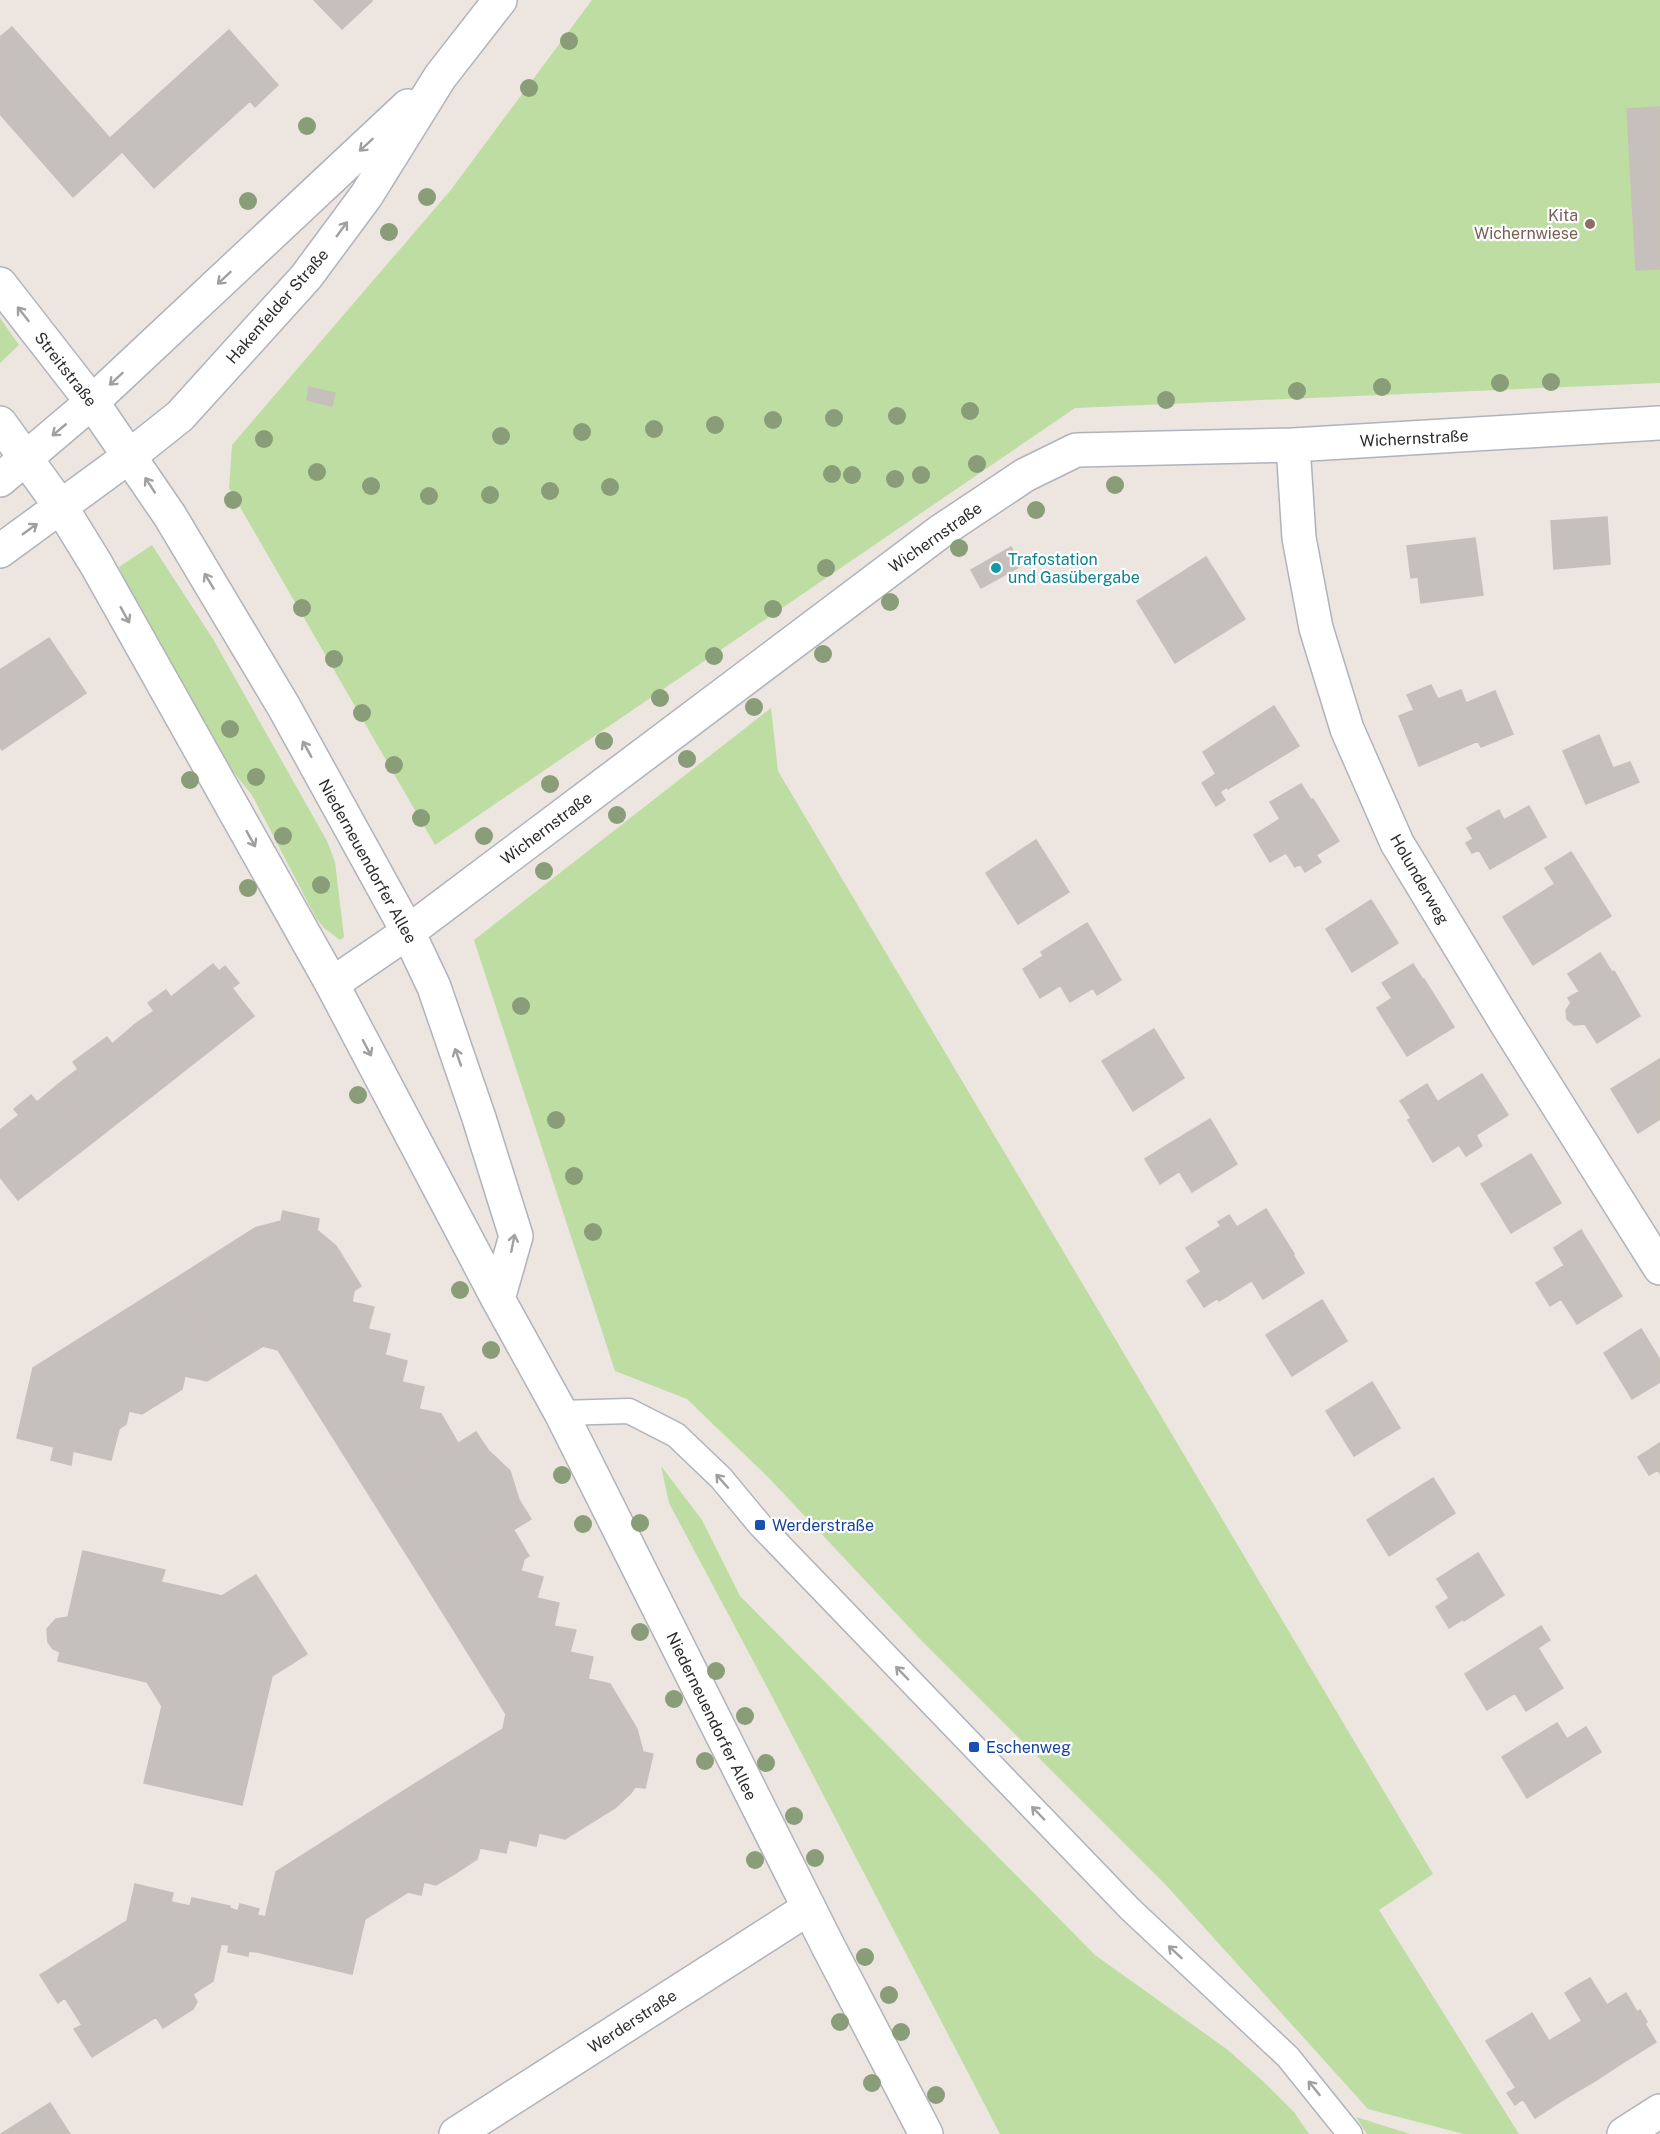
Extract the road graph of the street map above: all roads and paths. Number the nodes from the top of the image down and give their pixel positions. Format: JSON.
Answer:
{"nodes":[{"id":1,"x":500,"y":0,"type":"edge"},
{"id":2,"x":440,"y":76,"type":"junction"},
{"id":3,"x":0,"y":285,"type":"edge"},
{"id":4,"x":92,"y":402,"type":"junction"},
{"id":5,"x":0,"y":423,"type":"edge"},
{"id":6,"x":1660,"y":423,"type":"edge"},
{"id":7,"x":1293,"y":445,"type":"junction"},
{"id":8,"x":130,"y":455,"type":"junction"},
{"id":9,"x":26,"y":458,"type":"junction"},
{"id":10,"x":0,"y":480,"type":"edge"},
{"id":11,"x":61,"y":507,"type":"junction"},
{"id":12,"x":0,"y":551,"type":"edge"},
{"id":13,"x":408,"y":932,"type":"junction"},
{"id":14,"x":332,"y":984,"type":"junction"},
{"id":15,"x":1660,"y":1268,"type":"edge"},
{"id":16,"x":498,"y":1299,"type":"junction"},
{"id":17,"x":561,"y":1413,"type":"junction"},
{"id":18,"x":808,"y":1908,"type":"junction"},
{"id":19,"x":1660,"y":2111,"type":"edge"},
{"id":20,"x":456,"y":2134,"type":"edge"},
{"id":21,"x":926,"y":2134,"type":"edge"},
{"id":22,"x":1350,"y":2134,"type":"edge"},
{"id":23,"x":1624,"y":2134,"type":"edge"}],
"edges":[{"from":1,"to":2,"type":"street","name":"Hakenfelder Straße"},
{"from":2,"to":4,"type":"street","name":"Hakenfelder Straße","one_way":true},
{"from":8,"to":2,"type":"street","name":"Hakenfelder Straße","one_way":true},
{"from":4,"to":3,"type":"street","name":"Streitstraße","one_way":true},
{"from":4,"to":8,"type":"street","name":"Streitstraße"},
{"from":4,"to":9,"type":"street","name":"Hakenfelder Straße","one_way":true},
{"from":5,"to":9,"type":"street"},
{"from":6,"to":7,"type":"street","name":"Wichernstraße"},
{"from":7,"to":13,"type":"street","name":"Wichernstraße"},
{"from":7,"to":15,"type":"street","name":"Holunderweg"},
{"from":8,"to":11,"type":"street","name":"Hakenfelder Straße"},
{"from":13,"to":8,"type":"street","name":"Niederneuendorfer Allee","one_way":true},
{"from":9,"to":10,"type":"street","name":"Hakenfelder Straße"},
{"from":9,"to":11,"type":"street"},
{"from":12,"to":11,"type":"street","name":"Hakenfelder Straße","one_way":true},
{"from":11,"to":14,"type":"street","name":"Niederneuendorfer Allee","one_way":true},
{"from":13,"to":14,"type":"street","name":"Wichernstraße"},
{"from":16,"to":13,"type":"street","name":"Niederneuendorfer Allee","one_way":true},
{"from":14,"to":16,"type":"street","name":"Niederneuendorfer Allee","one_way":true},
{"from":16,"to":17,"type":"street","name":"Niederneuendorfer Allee"},
{"from":17,"to":18,"type":"street","name":"Niederneuendorfer Allee"},
{"from":22,"to":17,"type":"lane","one_way":true},
{"from":18,"to":20,"type":"street","name":"Werderstraße"},
{"from":18,"to":21,"type":"street","name":"Niederneuendorfer Allee"},
{"from":19,"to":23,"type":"street"}]}
